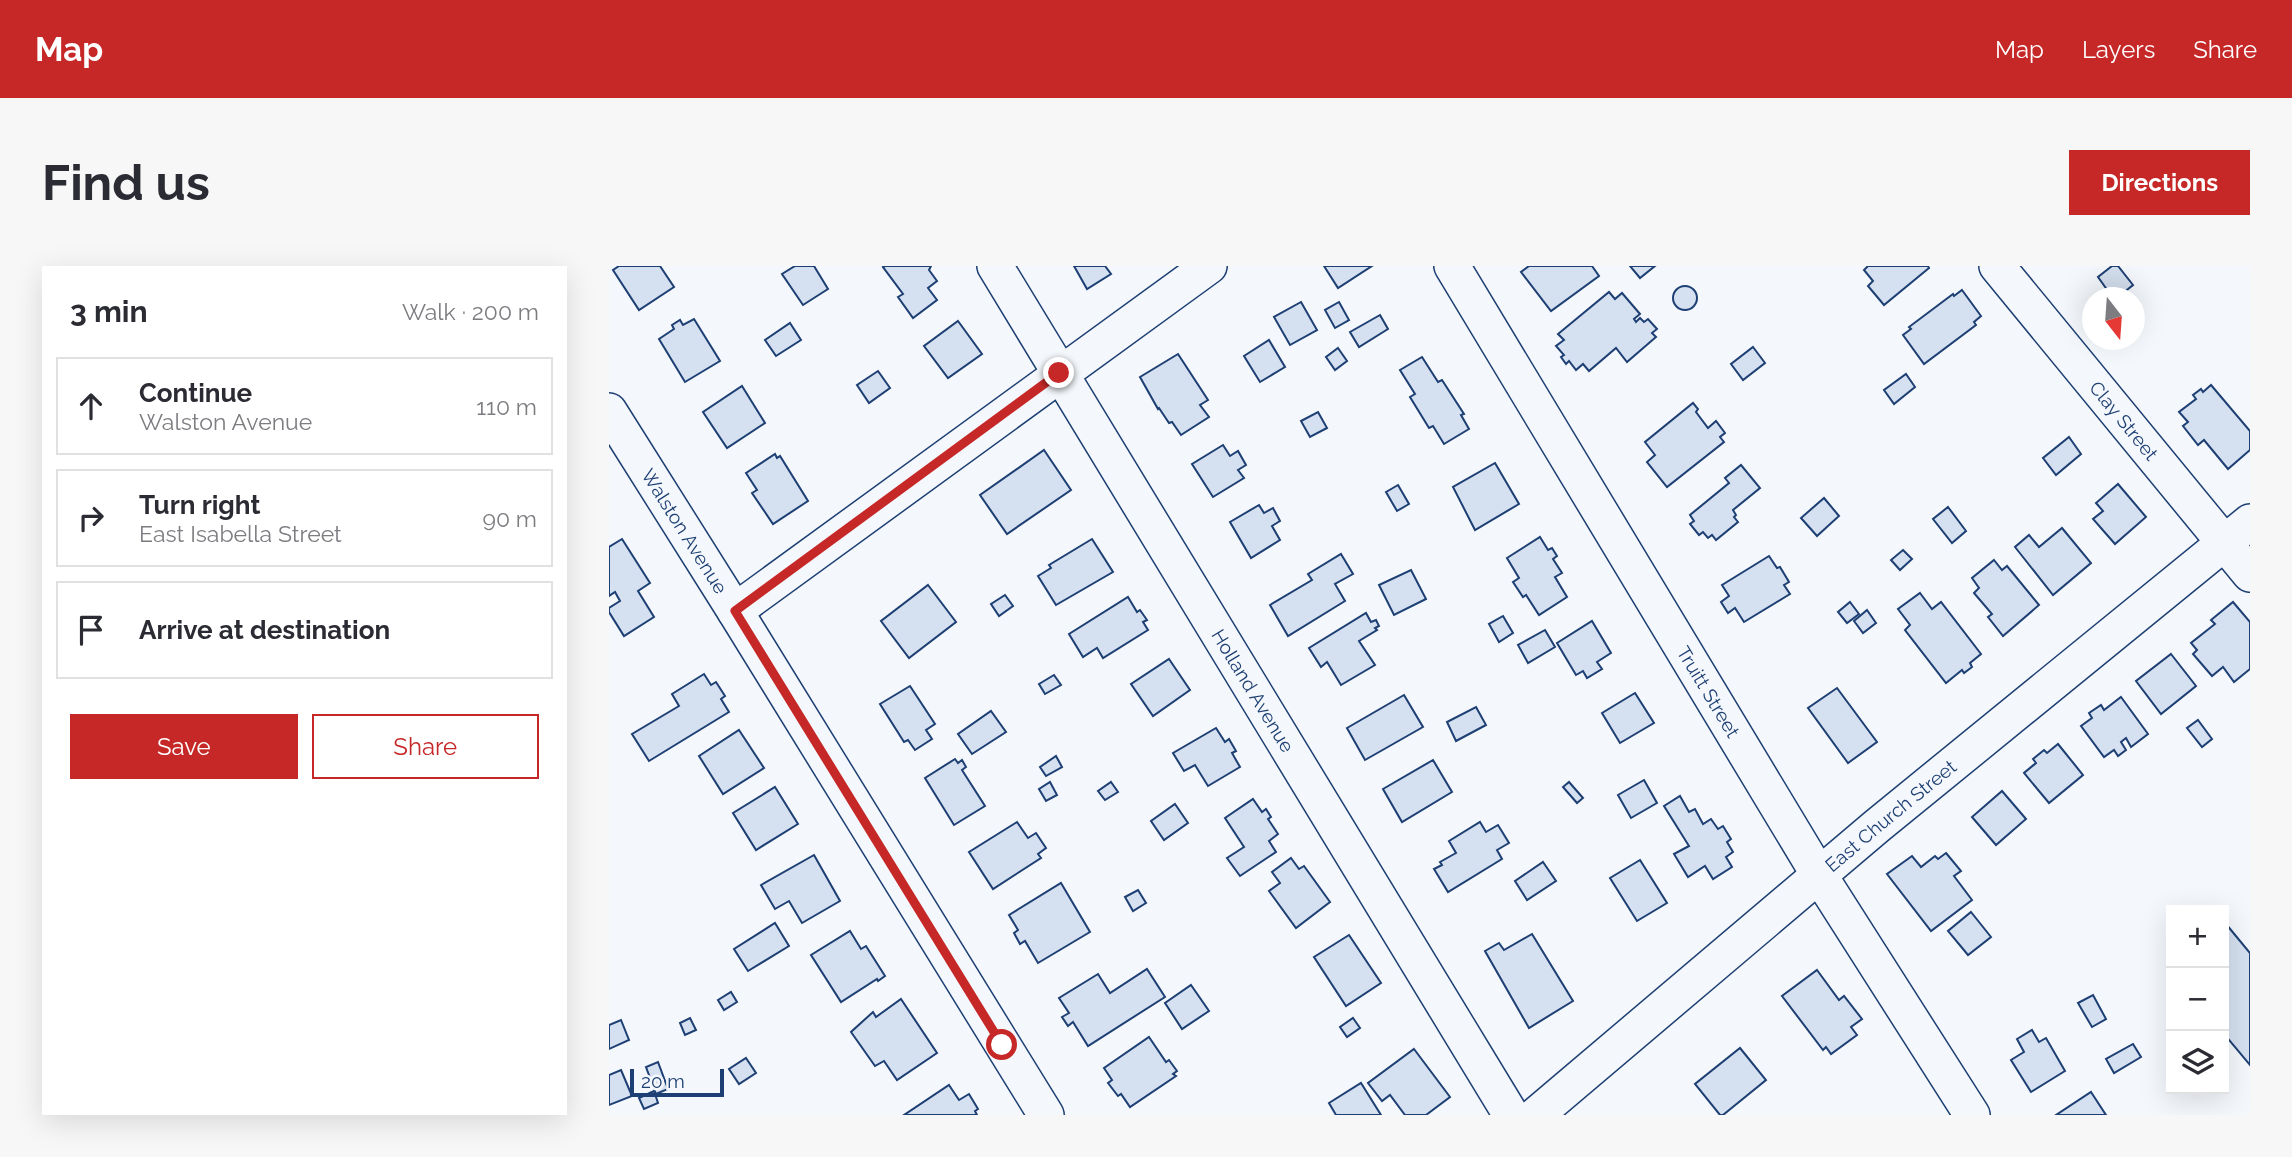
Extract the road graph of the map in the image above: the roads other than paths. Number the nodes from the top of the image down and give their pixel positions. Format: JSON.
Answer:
{"nodes":[{"id":1,"x":995,"y":266,"type":"edge"},
{"id":2,"x":1209,"y":266,"type":"edge"},
{"id":3,"x":1452,"y":266,"type":"edge"},
{"id":4,"x":1997,"y":266,"type":"edge"},
{"id":5,"x":1059,"y":373,"type":"junction"},
{"id":6,"x":609,"y":411,"type":"edge"},
{"id":7,"x":2238,"y":532,"type":"edge"},
{"id":8,"x":2250,"y":574,"type":"edge"},
{"id":9,"x":735,"y":611,"type":"junction"},
{"id":10,"x":1819,"y":875,"type":"junction"},
{"id":11,"x":1046,"y":1115,"type":"edge"},
{"id":12,"x":1511,"y":1115,"type":"edge"},
{"id":13,"x":1536,"y":1115,"type":"edge"},
{"id":14,"x":1972,"y":1115,"type":"edge"}],
"edges":[{"from":1,"to":5,"type":"street","name":"Holland Avenue"},
{"from":2,"to":5,"type":"street"},
{"from":3,"to":10,"type":"street","name":"Truitt Street"},
{"from":4,"to":7,"type":"street","name":"Clay Street"},
{"from":5,"to":9,"type":"street"},
{"from":5,"to":12,"type":"street","name":"Holland Avenue"},
{"from":6,"to":9,"type":"street","name":"Walston Avenue"},
{"from":7,"to":8,"type":"street","name":"Clay Street"},
{"from":7,"to":10,"type":"street","name":"East Church Street"},
{"from":9,"to":11,"type":"street","name":"Walston Avenue"},
{"from":10,"to":13,"type":"street","name":"East Church Street"},
{"from":10,"to":14,"type":"street","name":"Truitt Street"}]}
